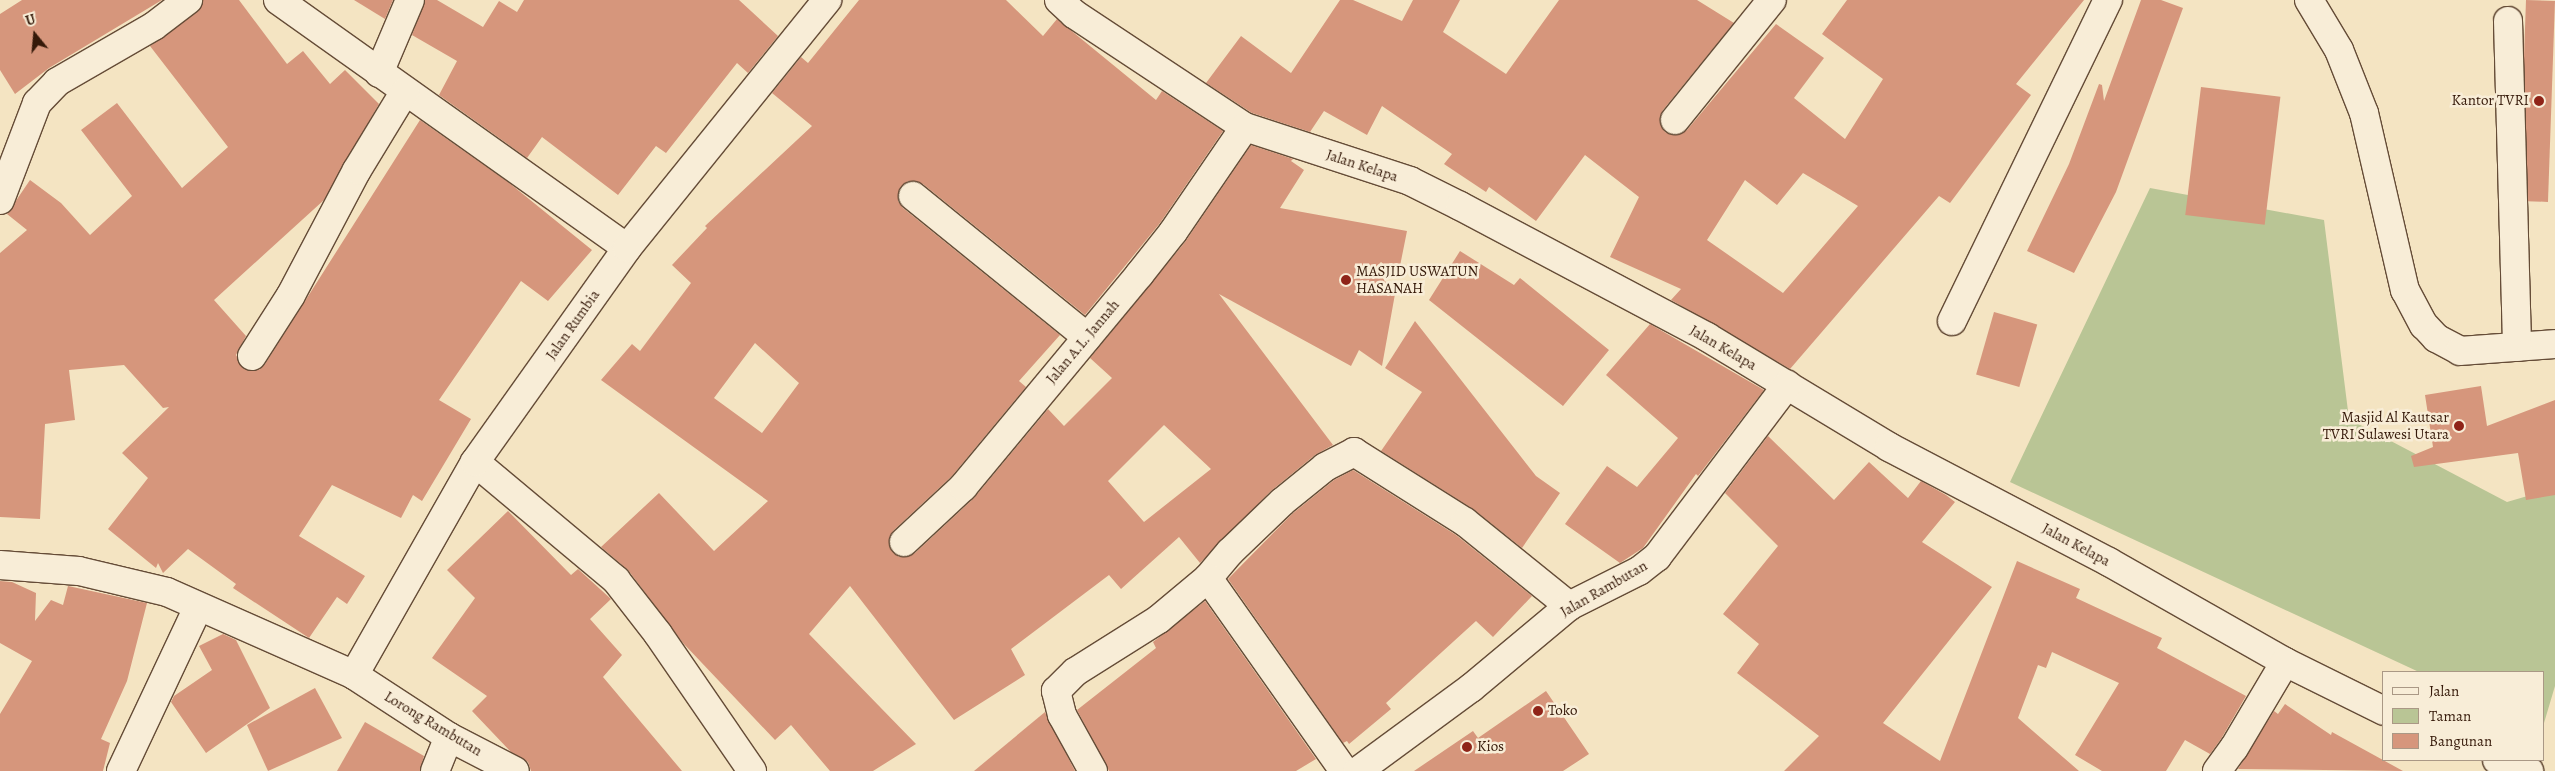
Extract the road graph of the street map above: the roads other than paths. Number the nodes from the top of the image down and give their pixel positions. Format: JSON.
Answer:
{"nodes":[{"id":1,"x":188,"y":0,"type":"edge"},
{"id":2,"x":278,"y":0,"type":"edge"},
{"id":3,"x":410,"y":0,"type":"edge"},
{"id":4,"x":1059,"y":0,"type":"edge"},
{"id":5,"x":1772,"y":0,"type":"edge"},
{"id":6,"x":2108,"y":0,"type":"edge"},
{"id":7,"x":2309,"y":0,"type":"edge"},
{"id":8,"x":818,"y":3,"type":"edge"},
{"id":9,"x":2508,"y":21,"type":"dead end"},
{"id":10,"x":379,"y":73,"type":"junction"},
{"id":11,"x":405,"y":91,"type":"junction"},
{"id":12,"x":1675,"y":120,"type":"dead end"},
{"id":13,"x":1245,"y":127,"type":"junction"},
{"id":14,"x":913,"y":196,"type":"dead end"},
{"id":15,"x":0,"y":200,"type":"edge"},
{"id":16,"x":627,"y":248,"type":"junction"},
{"id":17,"x":1952,"y":321,"type":"dead end"},
{"id":18,"x":1087,"y":337,"type":"junction"},
{"id":19,"x":2555,"y":344,"type":"edge"},
{"id":20,"x":2517,"y":346,"type":"junction"},
{"id":21,"x":252,"y":356,"type":"dead end"},
{"id":22,"x":1787,"y":385,"type":"junction"},
{"id":23,"x":475,"y":462,"type":"junction"},
{"id":24,"x":904,"y":542,"type":"dead end"},
{"id":25,"x":0,"y":565,"type":"edge"},
{"id":26,"x":1208,"y":578,"type":"junction"},
{"id":27,"x":1569,"y":606,"type":"junction"},
{"id":28,"x":198,"y":607,"type":"junction"},
{"id":29,"x":2285,"y":662,"type":"junction"},
{"id":30,"x":354,"y":675,"type":"junction"},
{"id":31,"x":2382,"y":710,"type":"edge"},
{"id":32,"x":449,"y":737,"type":"junction"},
{"id":33,"x":2500,"y":761,"type":"edge"},
{"id":34,"x":122,"y":771,"type":"edge"},
{"id":35,"x":435,"y":771,"type":"edge"},
{"id":36,"x":515,"y":771,"type":"edge"},
{"id":37,"x":752,"y":771,"type":"edge"},
{"id":38,"x":1092,"y":771,"type":"edge"},
{"id":39,"x":1344,"y":771,"type":"edge"},
{"id":40,"x":1358,"y":771,"type":"edge"},
{"id":41,"x":2217,"y":771,"type":"edge"},
{"id":42,"x":2529,"y":771,"type":"edge"}],
"edges":[{"from":1,"to":15,"type":"street"},
{"from":2,"to":10,"type":"street"},
{"from":3,"to":10,"type":"street"},
{"from":4,"to":13,"type":"street","name":"Jalan Kelapa"},
{"from":5,"to":12,"type":"street"},
{"from":6,"to":17,"type":"street"},
{"from":7,"to":20,"type":"street"},
{"from":8,"to":16,"type":"street","name":"Jalan Rumbia"},
{"from":9,"to":20,"type":"street"},
{"from":10,"to":11,"type":"street"},
{"from":11,"to":16,"type":"street"},
{"from":11,"to":21,"type":"street"},
{"from":13,"to":18,"type":"street","name":"Jalan A.L. Jannah"},
{"from":13,"to":22,"type":"street","name":"Jalan Kelapa"},
{"from":14,"to":18,"type":"street"},
{"from":16,"to":23,"type":"street","name":"Jalan Rumbia"},
{"from":18,"to":24,"type":"street","name":"Jalan A.L. Jannah"},
{"from":19,"to":20,"type":"street"},
{"from":22,"to":27,"type":"street","name":"Jalan Rambutan"},
{"from":22,"to":29,"type":"street","name":"Jalan Kelapa"},
{"from":23,"to":30,"type":"street","name":"Jalan Rumbia"},
{"from":23,"to":37,"type":"street"},
{"from":25,"to":28,"type":"street","name":"Lorong Rambutan"},
{"from":26,"to":27,"type":"street"},
{"from":26,"to":38,"type":"street"},
{"from":26,"to":39,"type":"street"},
{"from":27,"to":40,"type":"street","name":"Jalan Rambutan"},
{"from":28,"to":30,"type":"street","name":"Lorong Rambutan"},
{"from":28,"to":34,"type":"street"},
{"from":29,"to":31,"type":"street","name":"Jalan Kelapa"},
{"from":29,"to":41,"type":"street"},
{"from":30,"to":32,"type":"street","name":"Lorong Rambutan"},
{"from":32,"to":35,"type":"street"},
{"from":32,"to":36,"type":"street","name":"Lorong Rambutan"},
{"from":33,"to":42,"type":"street"}]}
